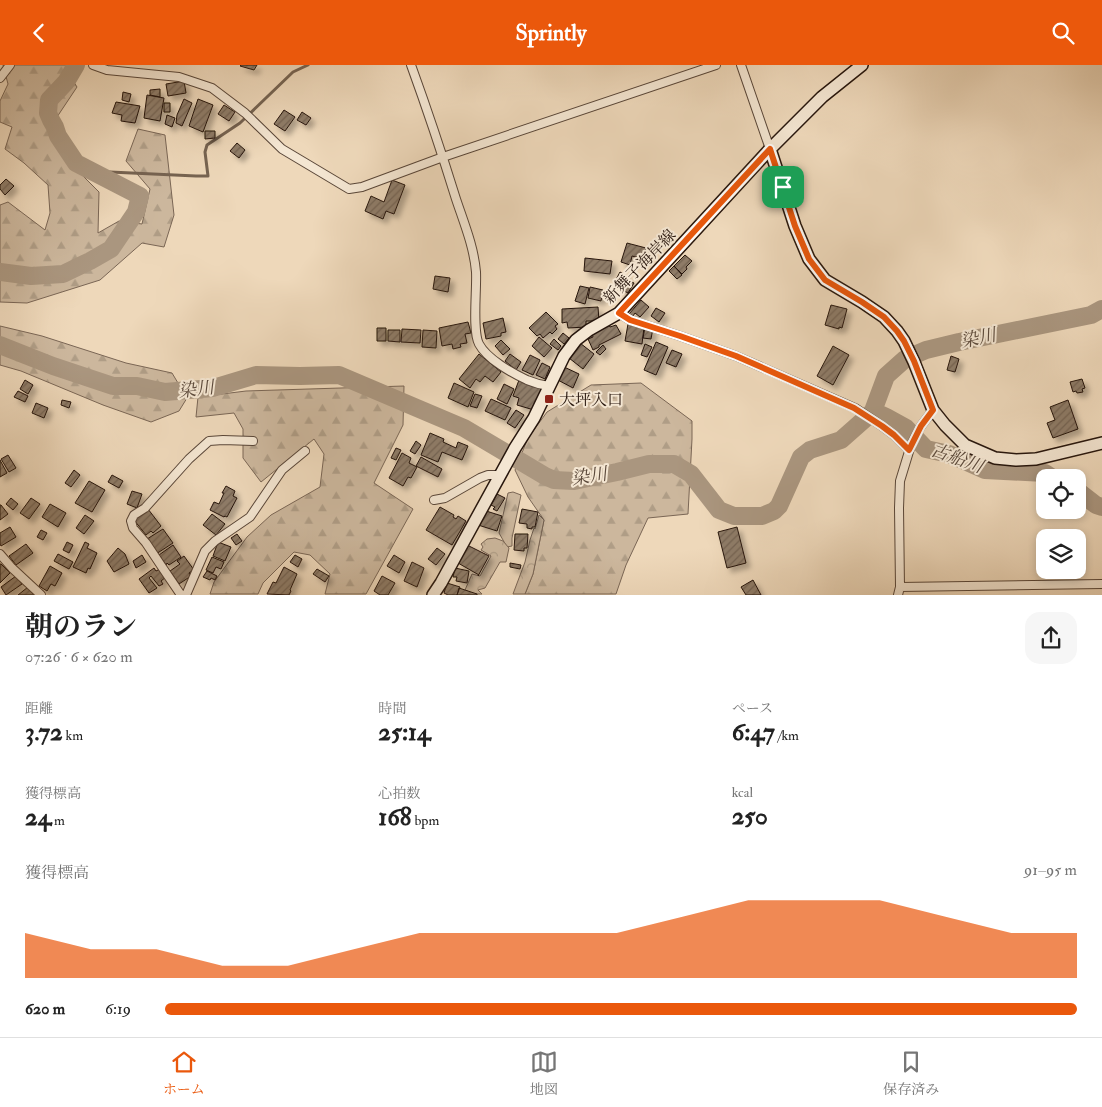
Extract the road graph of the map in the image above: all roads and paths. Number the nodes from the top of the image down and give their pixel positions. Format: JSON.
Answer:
{"nodes":[{"id":1,"x":10,"y":65,"type":"edge"},
{"id":2,"x":93,"y":65,"type":"edge"},
{"id":3,"x":411,"y":65,"type":"edge"},
{"id":4,"x":716,"y":65,"type":"edge"},
{"id":5,"x":741,"y":65,"type":"edge"},
{"id":6,"x":862,"y":65,"type":"edge"},
{"id":7,"x":0,"y":78,"type":"edge"},
{"id":8,"x":770,"y":149,"type":"junction"},
{"id":9,"x":443,"y":157,"type":"junction"},
{"id":10,"x":619,"y":313,"type":"junction"},
{"id":11,"x":549,"y":387,"type":"junction"},
{"id":12,"x":933,"y":410,"type":"junction"},
{"id":13,"x":253,"y":441,"type":"dead end"},
{"id":14,"x":1102,"y":443,"type":"edge"},
{"id":15,"x":910,"y":448,"type":"junction"},
{"id":16,"x":305,"y":451,"type":"dead end"},
{"id":17,"x":502,"y":471,"type":"junction"},
{"id":18,"x":434,"y":500,"type":"dead end"},
{"id":19,"x":0,"y":554,"type":"edge"},
{"id":20,"x":1102,"y":584,"type":"edge"},
{"id":21,"x":899,"y":591,"type":"edge"},
{"id":22,"x":41,"y":595,"type":"edge"},
{"id":23,"x":181,"y":595,"type":"edge"},
{"id":24,"x":186,"y":595,"type":"edge"},
{"id":25,"x":433,"y":595,"type":"edge"}],
"edges":[{"from":1,"to":7,"type":"street"},
{"from":2,"to":9,"type":"street"},
{"from":3,"to":9,"type":"street"},
{"from":4,"to":9,"type":"street"},
{"from":5,"to":8,"type":"street"},
{"from":6,"to":8,"type":"main road","name":"新舞子海岸線"},
{"from":8,"to":10,"type":"main road","name":"新舞子海岸線"},
{"from":8,"to":12,"type":"main road"},
{"from":9,"to":11,"type":"street"},
{"from":10,"to":11,"type":"main road","name":"新舞子海岸線"},
{"from":10,"to":15,"type":"street"},
{"from":11,"to":17,"type":"main road","name":"新舞子海岸線"},
{"from":12,"to":14,"type":"main road"},
{"from":12,"to":15,"type":"street"},
{"from":13,"to":23,"type":"street"},
{"from":15,"to":21,"type":"street"},
{"from":16,"to":24,"type":"street"},
{"from":17,"to":18,"type":"street"},
{"from":17,"to":25,"type":"main road","name":"新舞子海岸線"},
{"from":19,"to":22,"type":"street"},
{"from":20,"to":21,"type":"street"}]}
